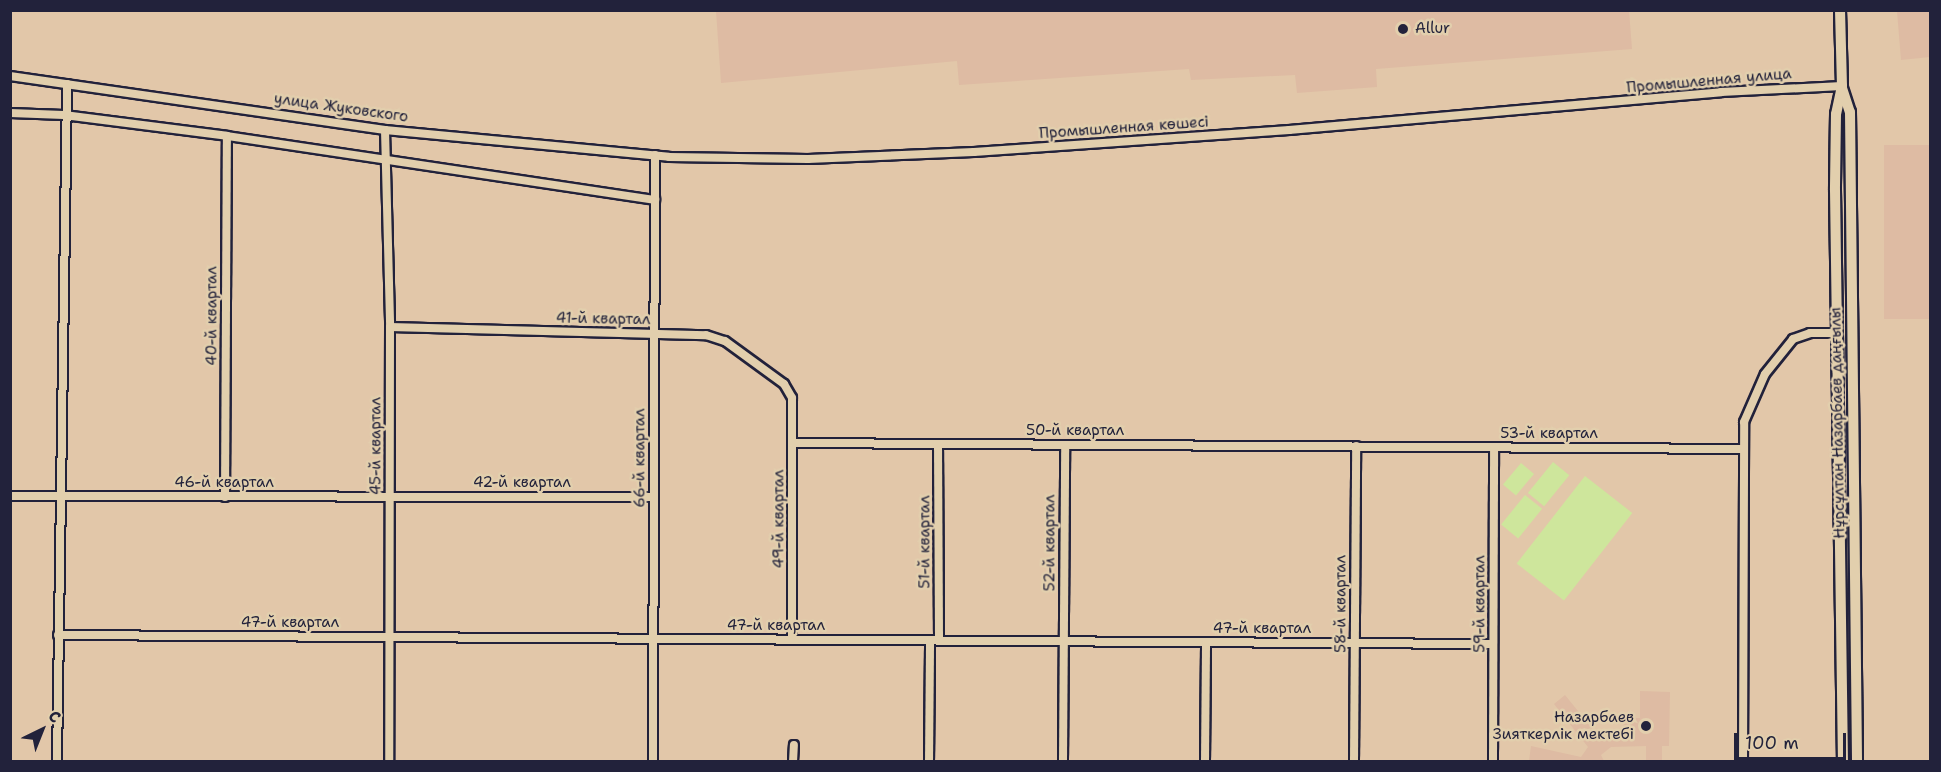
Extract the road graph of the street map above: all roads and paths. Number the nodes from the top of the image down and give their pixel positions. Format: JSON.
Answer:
{"nodes":[{"id":1,"x":1840,"y":10,"type":"edge"},
{"id":2,"x":10,"y":76,"type":"edge"},
{"id":3,"x":67,"y":84,"type":"junction"},
{"id":4,"x":1842,"y":86,"type":"junction"},
{"id":5,"x":1580,"y":105,"type":"joint"},
{"id":6,"x":10,"y":113,"type":"edge"},
{"id":7,"x":64,"y":115,"type":"junction"},
{"id":8,"x":385,"y":130,"type":"junction"},
{"id":9,"x":227,"y":136,"type":"junction"},
{"id":10,"x":655,"y":155,"type":"junction"},
{"id":11,"x":669,"y":157,"type":"joint"},
{"id":12,"x":386,"y":162,"type":"junction"},
{"id":13,"x":655,"y":200,"type":"junction"},
{"id":14,"x":390,"y":327,"type":"junction"},
{"id":15,"x":1851,"y":331,"type":"junction"},
{"id":16,"x":1837,"y":333,"type":"junction"},
{"id":17,"x":653,"y":334,"type":"junction"},
{"id":18,"x":792,"y":398,"type":"joint"},
{"id":19,"x":793,"y":443,"type":"junction"},
{"id":20,"x":938,"y":444,"type":"junction"},
{"id":21,"x":1065,"y":445,"type":"junction"},
{"id":22,"x":1356,"y":446,"type":"junction"},
{"id":23,"x":1494,"y":447,"type":"junction"},
{"id":24,"x":1742,"y":449,"type":"junction"},
{"id":25,"x":10,"y":496,"type":"edge"},
{"id":26,"x":58,"y":496,"type":"junction"},
{"id":27,"x":225,"y":496,"type":"junction"},
{"id":28,"x":390,"y":497,"type":"junction"},
{"id":29,"x":653,"y":497,"type":"junction"},
{"id":30,"x":58,"y":635,"type":"junction"},
{"id":31,"x":389,"y":637,"type":"junction"},
{"id":32,"x":653,"y":639,"type":"junction"},
{"id":33,"x":792,"y":640,"type":"junction"},
{"id":34,"x":934,"y":641,"type":"junction"},
{"id":35,"x":1063,"y":641,"type":"junction"},
{"id":36,"x":1206,"y":642,"type":"junction"},
{"id":37,"x":1355,"y":644,"type":"junction"},
{"id":38,"x":1494,"y":644,"type":"junction"},
{"id":39,"x":794,"y":745,"type":"dead end"},
{"id":40,"x":57,"y":762,"type":"edge"},
{"id":41,"x":389,"y":762,"type":"edge"},
{"id":42,"x":653,"y":762,"type":"edge"},
{"id":43,"x":793,"y":762,"type":"edge"},
{"id":44,"x":929,"y":762,"type":"edge"},
{"id":45,"x":1063,"y":762,"type":"edge"},
{"id":46,"x":1205,"y":762,"type":"edge"},
{"id":47,"x":1353,"y":762,"type":"edge"},
{"id":48,"x":1493,"y":762,"type":"edge"},
{"id":49,"x":1743,"y":762,"type":"edge"},
{"id":50,"x":1843,"y":762,"type":"edge"},
{"id":51,"x":1857,"y":762,"type":"edge"}],
"edges":[{"from":1,"to":4,"type":"main road","name":"Нұрсұлтан Назарбаев даңғылы"},
{"from":2,"to":3,"type":"street","name":"улица Жуковского"},
{"from":3,"to":7,"type":"street"},
{"from":3,"to":8,"type":"street","name":"улица Жуковского"},
{"from":4,"to":5,"type":"street","name":"Промышленная улица"},
{"from":4,"to":15,"type":"main road","name":"Нұрсұлтан Назарбаев даңғылы"},
{"from":4,"to":16,"type":"main road","name":"Нұрсұлтан Назарбаев даңғылы"},
{"from":5,"to":11,"type":"street","name":"Промышленная көшесі"},
{"from":6,"to":7,"type":"street"},
{"from":7,"to":9,"type":"street"},
{"from":7,"to":26,"type":"street"},
{"from":8,"to":10,"type":"street","name":"улица Жуковского"},
{"from":8,"to":12,"type":"street","name":"45-й квартал"},
{"from":9,"to":12,"type":"street"},
{"from":9,"to":27,"type":"street","name":"40-й квартал"},
{"from":10,"to":11,"type":"street","name":"улица Жуковского"},
{"from":10,"to":13,"type":"street","name":"66-й квартал"},
{"from":12,"to":13,"type":"street"},
{"from":12,"to":14,"type":"street","name":"45-й квартал"},
{"from":13,"to":17,"type":"street","name":"66-й квартал"},
{"from":14,"to":17,"type":"street","name":"41-й квартал"},
{"from":14,"to":28,"type":"street","name":"45-й квартал"},
{"from":15,"to":16,"type":"main road"},
{"from":15,"to":51,"type":"main road","name":"Нұрсұлтан Назарбаев даңғылы"},
{"from":16,"to":24,"type":"street"},
{"from":16,"to":50,"type":"main road","name":"Нұрсұлтан Назарбаев даңғылы"},
{"from":17,"to":18,"type":"street","name":"41-й квартал"},
{"from":17,"to":29,"type":"street","name":"66-й квартал"},
{"from":18,"to":19,"type":"street","name":"49-й квартал"},
{"from":19,"to":20,"type":"street","name":"50-й квартал"},
{"from":19,"to":33,"type":"street","name":"49-й квартал"},
{"from":20,"to":21,"type":"street","name":"50-й квартал"},
{"from":20,"to":34,"type":"street","name":"51-й квартал"},
{"from":21,"to":22,"type":"street","name":"50-й квартал"},
{"from":21,"to":35,"type":"street","name":"52-й квартал"},
{"from":22,"to":23,"type":"street","name":"53-й квартал"},
{"from":22,"to":37,"type":"street","name":"58-й квартал"},
{"from":23,"to":24,"type":"street","name":"53-й квартал"},
{"from":23,"to":38,"type":"street","name":"59-й квартал"},
{"from":24,"to":49,"type":"street"},
{"from":25,"to":26,"type":"street","name":"46-й квартал"},
{"from":26,"to":27,"type":"street","name":"46-й квартал"},
{"from":26,"to":30,"type":"street"},
{"from":27,"to":28,"type":"street","name":"46-й квартал"},
{"from":28,"to":29,"type":"street","name":"42-й квартал"},
{"from":28,"to":31,"type":"street","name":"45-й квартал"},
{"from":29,"to":32,"type":"street","name":"66-й квартал"},
{"from":30,"to":31,"type":"street","name":"47-й квартал"},
{"from":30,"to":40,"type":"street"},
{"from":31,"to":32,"type":"street","name":"47-й квартал"},
{"from":31,"to":41,"type":"street","name":"45-й квартал"},
{"from":32,"to":33,"type":"street","name":"47-й квартал"},
{"from":32,"to":42,"type":"street","name":"66-й квартал"},
{"from":33,"to":34,"type":"street","name":"47-й квартал"},
{"from":34,"to":35,"type":"street","name":"47-й квартал"},
{"from":34,"to":44,"type":"street","name":"51-й квартал"},
{"from":35,"to":36,"type":"street","name":"47-й квартал"},
{"from":35,"to":45,"type":"street","name":"52-й квартал"},
{"from":36,"to":37,"type":"street","name":"47-й квартал"},
{"from":36,"to":46,"type":"street"},
{"from":37,"to":38,"type":"street","name":"47-й квартал"},
{"from":37,"to":47,"type":"street","name":"58-й квартал"},
{"from":38,"to":48,"type":"street","name":"59-й квартал"},
{"from":39,"to":43,"type":"street"}]}
